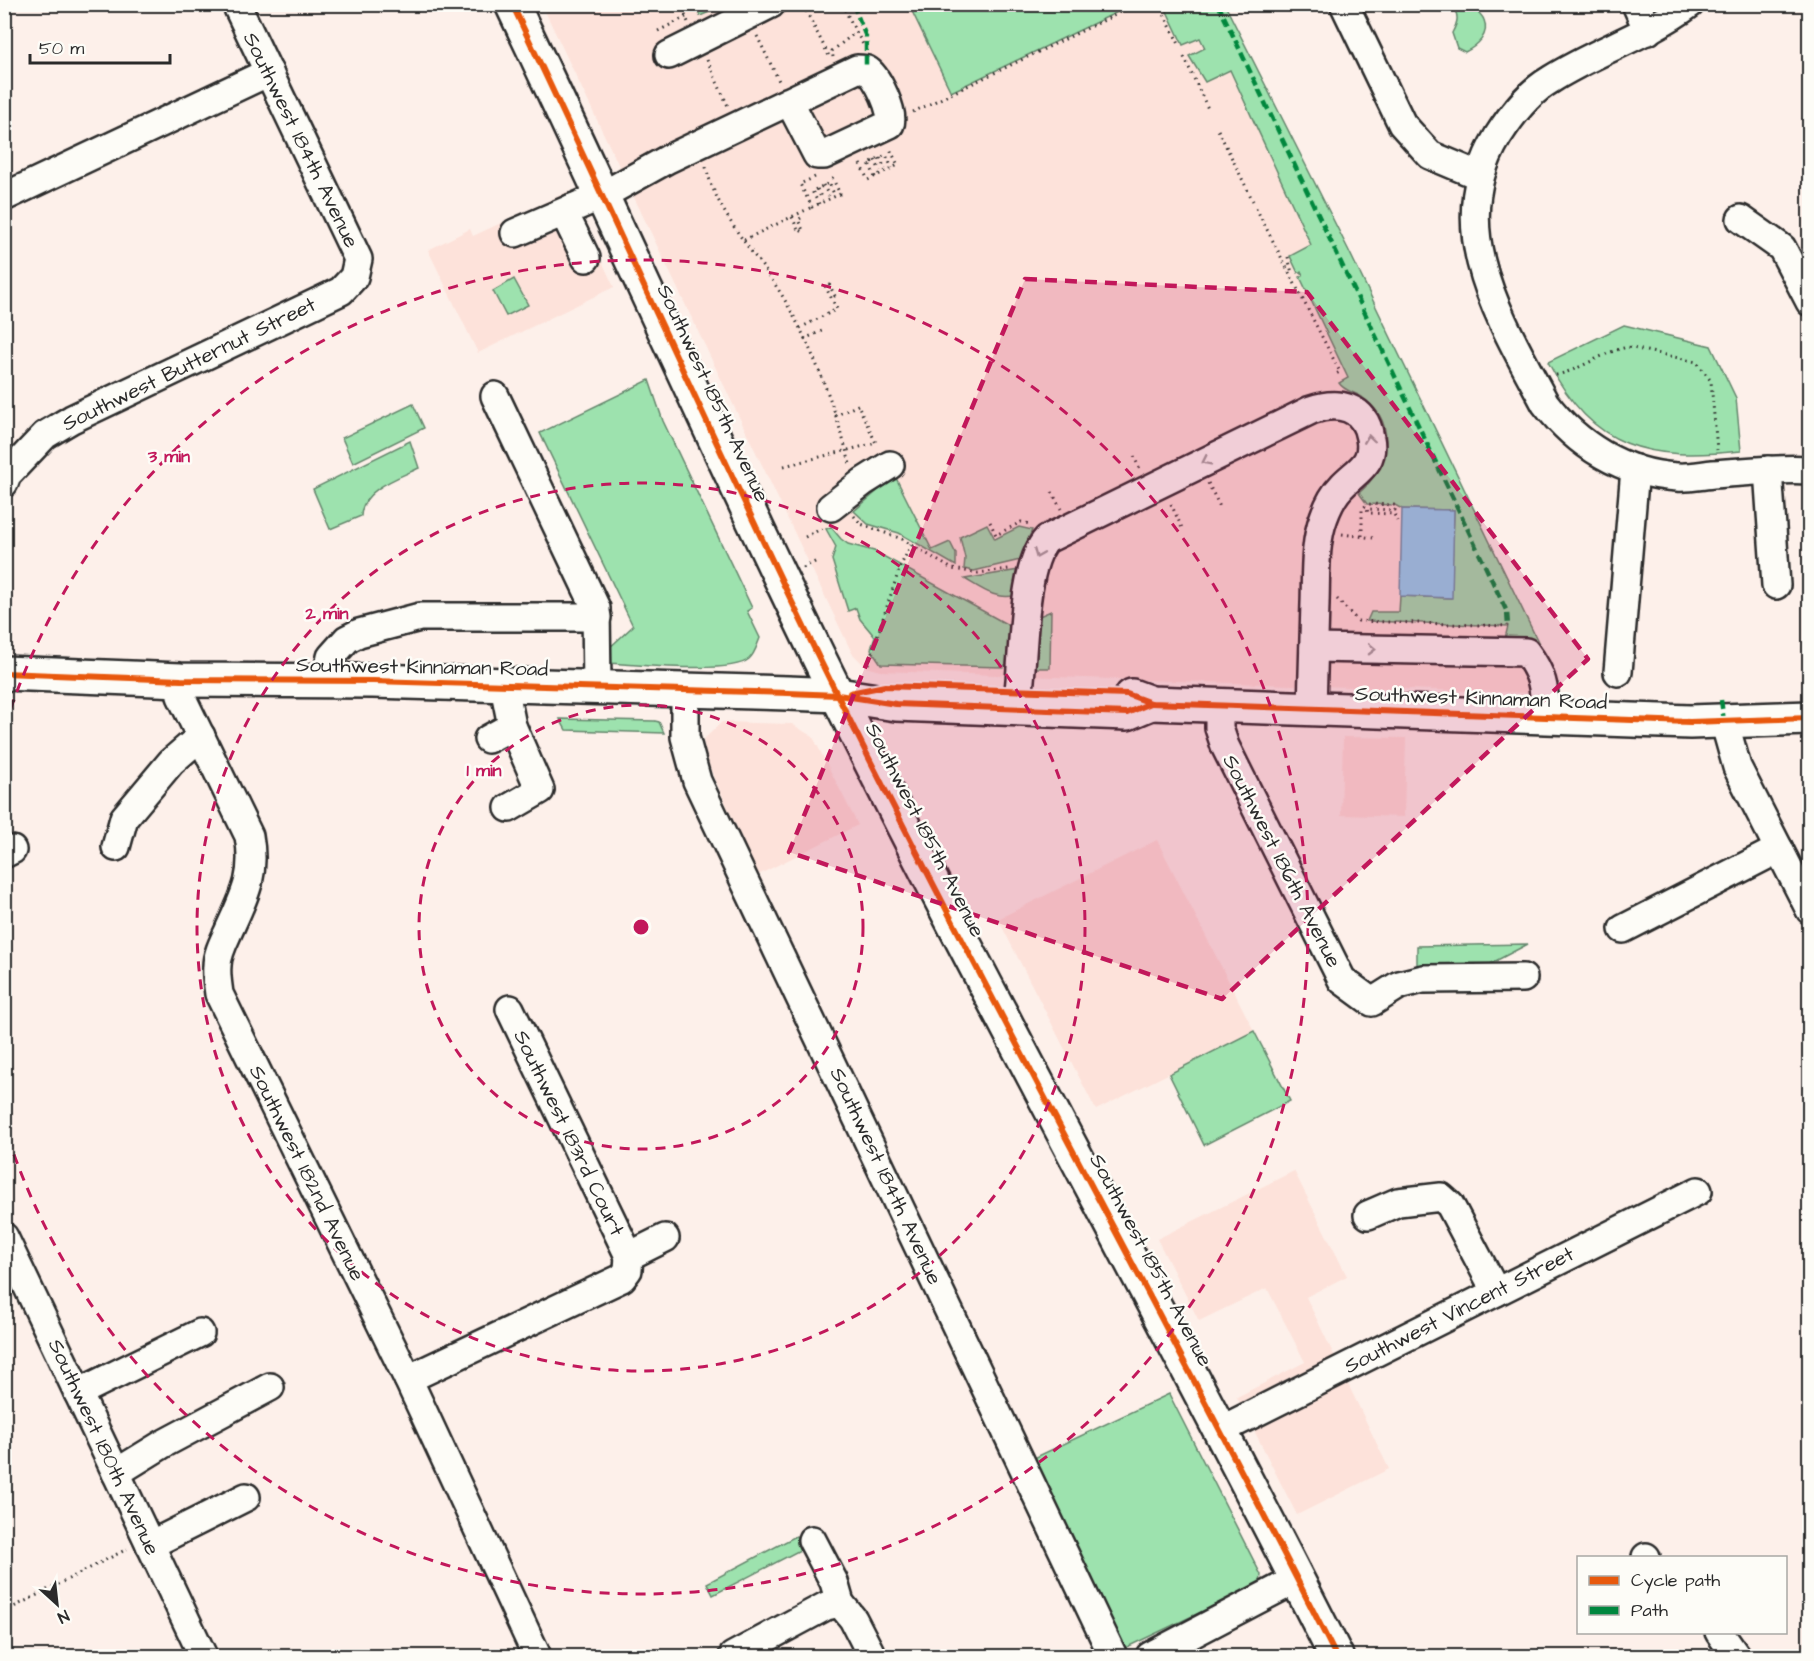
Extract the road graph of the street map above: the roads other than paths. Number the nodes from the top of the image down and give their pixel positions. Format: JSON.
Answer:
{"nodes":[{"id":1,"x":236,"y":4,"type":"edge"},
{"id":2,"x":512,"y":4,"type":"edge"},
{"id":3,"x":1344,"y":4,"type":"edge"},
{"id":4,"x":1636,"y":4,"type":"edge"},
{"id":5,"x":1690,"y":4,"type":"edge"},
{"id":6,"x":781,"y":8,"type":"edge"},
{"id":7,"x":1648,"y":31,"type":"junction"},
{"id":8,"x":669,"y":55,"type":"dead end"},
{"id":9,"x":268,"y":72,"type":"junction"},
{"id":10,"x":789,"y":101,"type":"junction"},
{"id":11,"x":1480,"y":176,"type":"junction"},
{"id":12,"x":603,"y":195,"type":"junction"},
{"id":13,"x":4,"y":197,"type":"edge"},
{"id":14,"x":572,"y":208,"type":"junction"},
{"id":15,"x":1741,"y":219,"type":"dead end"},
{"id":16,"x":515,"y":232,"type":"dead end"},
{"id":17,"x":624,"y":241,"type":"junction"},
{"id":18,"x":354,"y":277,"type":"joint"},
{"id":19,"x":1809,"y":302,"type":"edge"},
{"id":20,"x":495,"y":396,"type":"dead end"},
{"id":21,"x":890,"y":465,"type":"dead end"},
{"id":22,"x":1635,"y":469,"type":"junction"},
{"id":23,"x":1768,"y":470,"type":"junction"},
{"id":24,"x":1809,"y":470,"type":"edge"},
{"id":25,"x":5,"y":477,"type":"edge"},
{"id":26,"x":838,"y":501,"type":"road end"},
{"id":27,"x":1775,"y":591,"type":"dead end"},
{"id":28,"x":597,"y":617,"type":"junction"},
{"id":29,"x":1314,"y":648,"type":"junction"},
{"id":30,"x":1618,"y":672,"type":"dead end"},
{"id":31,"x":4,"y":673,"type":"edge"},
{"id":32,"x":181,"y":680,"type":"junction"},
{"id":33,"x":326,"y":681,"type":"junction"},
{"id":34,"x":504,"y":686,"type":"junction"},
{"id":35,"x":597,"y":688,"type":"junction"},
{"id":36,"x":685,"y":690,"type":"junction"},
{"id":37,"x":1019,"y":690,"type":"junction"},
{"id":38,"x":838,"y":695,"type":"junction"},
{"id":39,"x":1151,"y":702,"type":"junction"},
{"id":40,"x":1219,"y":705,"type":"junction"},
{"id":41,"x":1312,"y":708,"type":"junction"},
{"id":42,"x":1546,"y":717,"type":"junction"},
{"id":43,"x":1809,"y":718,"type":"edge"},
{"id":44,"x":1724,"y":721,"type":"junction"},
{"id":45,"x":512,"y":726,"type":"junction"},
{"id":46,"x":201,"y":736,"type":"junction"},
{"id":47,"x":488,"y":739,"type":"dead end"},
{"id":48,"x":509,"y":808,"type":"dead end"},
{"id":49,"x":116,"y":847,"type":"dead end"},
{"id":50,"x":1792,"y":857,"type":"edge"},
{"id":51,"x":1809,"y":910,"type":"edge"},
{"id":52,"x":1623,"y":929,"type":"dead end"},
{"id":53,"x":1523,"y":978,"type":"dead end"},
{"id":54,"x":510,"y":1009,"type":"dead end"},
{"id":55,"x":1698,"y":1191,"type":"dead end"},
{"id":56,"x":1368,"y":1215,"type":"dead end"},
{"id":57,"x":4,"y":1236,"type":"edge"},
{"id":58,"x":665,"y":1238,"type":"dead end"},
{"id":59,"x":629,"y":1256,"type":"junction"},
{"id":60,"x":1496,"y":1292,"type":"junction"},
{"id":61,"x":200,"y":1333,"type":"dead end"},
{"id":62,"x":408,"y":1379,"type":"junction"},
{"id":63,"x":270,"y":1387,"type":"dead end"},
{"id":64,"x":78,"y":1393,"type":"junction"},
{"id":65,"x":1221,"y":1430,"type":"junction"},
{"id":66,"x":116,"y":1473,"type":"junction"},
{"id":67,"x":246,"y":1497,"type":"dead end"},
{"id":68,"x":812,"y":1540,"type":"dead end"},
{"id":69,"x":149,"y":1542,"type":"junction"},
{"id":70,"x":1297,"y":1579,"type":"junction"},
{"id":71,"x":840,"y":1603,"type":"junction"},
{"id":72,"x":1720,"y":1634,"type":"edge"},
{"id":73,"x":203,"y":1656,"type":"edge"},
{"id":74,"x":537,"y":1656,"type":"edge"},
{"id":75,"x":734,"y":1656,"type":"edge"},
{"id":76,"x":872,"y":1656,"type":"edge"},
{"id":77,"x":1113,"y":1656,"type":"edge"},
{"id":78,"x":1150,"y":1656,"type":"edge"},
{"id":79,"x":1336,"y":1656,"type":"edge"},
{"id":80,"x":1736,"y":1656,"type":"edge"}],
"edges":[{"from":1,"to":9,"type":"street","name":"Southwest 184th Avenue"},
{"from":2,"to":12,"type":"main road","name":"Southwest 185th Avenue"},
{"from":3,"to":11,"type":"street"},
{"from":4,"to":7,"type":"street"},
{"from":5,"to":7,"type":"street"},
{"from":6,"to":8,"type":"street"},
{"from":7,"to":11,"type":"street"},
{"from":9,"to":13,"type":"street"},
{"from":9,"to":18,"type":"street","name":"Southwest 184th Avenue"},
{"from":10,"to":10,"type":"street"},
{"from":10,"to":12,"type":"street"},
{"from":11,"to":22,"type":"street"},
{"from":12,"to":14,"type":"street"},
{"from":12,"to":17,"type":"main road","name":"Southwest 185th Avenue"},
{"from":14,"to":16,"type":"street"},
{"from":14,"to":17,"type":"street"},
{"from":15,"to":19,"type":"street"},
{"from":17,"to":38,"type":"main road","name":"Southwest 185th Avenue"},
{"from":18,"to":25,"type":"street","name":"Southwest Butternut Street"},
{"from":20,"to":28,"type":"street"},
{"from":21,"to":26,"type":"street"},
{"from":22,"to":23,"type":"street"},
{"from":22,"to":30,"type":"street"},
{"from":23,"to":24,"type":"street"},
{"from":23,"to":27,"type":"street"},
{"from":28,"to":33,"type":"street"},
{"from":28,"to":35,"type":"street"},
{"from":29,"to":37,"type":"street","one_way":true},
{"from":29,"to":41,"type":"street"},
{"from":29,"to":42,"type":"street","one_way":true},
{"from":31,"to":32,"type":"main road","name":"Southwest Kinnaman Road"},
{"from":32,"to":33,"type":"main road","name":"Southwest Kinnaman Road"},
{"from":32,"to":46,"type":"street","name":"Southwest 182nd Avenue"},
{"from":33,"to":34,"type":"main road","name":"Southwest Kinnaman Road"},
{"from":34,"to":35,"type":"main road","name":"Southwest Kinnaman Road"},
{"from":34,"to":45,"type":"street"},
{"from":35,"to":36,"type":"main road","name":"Southwest Kinnaman Road"},
{"from":36,"to":38,"type":"main road","name":"Southwest Kinnaman Road"},
{"from":36,"to":77,"type":"street","name":"Southwest 184th Avenue"},
{"from":37,"to":38,"type":"main road","name":"Southwest Kinnaman Road"},
{"from":37,"to":39,"type":"main road","name":"Southwest Kinnaman Road"},
{"from":38,"to":39,"type":"main road","name":"Southwest Kinnaman Road"},
{"from":38,"to":65,"type":"main road","name":"Southwest 185th Avenue"},
{"from":39,"to":40,"type":"main road","name":"Southwest Kinnaman Road"},
{"from":40,"to":41,"type":"main road","name":"Southwest Kinnaman Road"},
{"from":40,"to":53,"type":"street","name":"Southwest 186th Avenue"},
{"from":41,"to":42,"type":"main road","name":"Southwest Kinnaman Road"},
{"from":42,"to":44,"type":"main road","name":"Southwest Kinnaman Road"},
{"from":43,"to":44,"type":"main road","name":"Southwest Kinnaman Road"},
{"from":44,"to":50,"type":"street"},
{"from":45,"to":47,"type":"street"},
{"from":45,"to":48,"type":"street"},
{"from":46,"to":49,"type":"street"},
{"from":46,"to":62,"type":"street","name":"Southwest 182nd Avenue"},
{"from":50,"to":51,"type":"street"},
{"from":50,"to":52,"type":"street"},
{"from":54,"to":59,"type":"street","name":"Southwest 183rd Court"},
{"from":55,"to":60,"type":"street","name":"Southwest Vincent Street"},
{"from":56,"to":60,"type":"street"},
{"from":57,"to":64,"type":"street","name":"Southwest 180th Avenue"},
{"from":58,"to":59,"type":"street"},
{"from":59,"to":62,"type":"street"},
{"from":60,"to":65,"type":"street","name":"Southwest Vincent Street"},
{"from":61,"to":64,"type":"street"},
{"from":62,"to":74,"type":"street","name":"Southwest 182nd Avenue"},
{"from":63,"to":66,"type":"street"},
{"from":64,"to":66,"type":"street","name":"Southwest 180th Avenue"},
{"from":65,"to":70,"type":"main road","name":"Southwest 185th Avenue"},
{"from":66,"to":69,"type":"street","name":"Southwest 180th Avenue"},
{"from":67,"to":69,"type":"street"},
{"from":68,"to":71,"type":"street"},
{"from":69,"to":73,"type":"street","name":"Southwest 180th Avenue"},
{"from":70,"to":78,"type":"street"},
{"from":70,"to":79,"type":"main road","name":"Southwest 185th Avenue"},
{"from":71,"to":75,"type":"street"},
{"from":71,"to":76,"type":"street"},
{"from":72,"to":80,"type":"street"}]}
